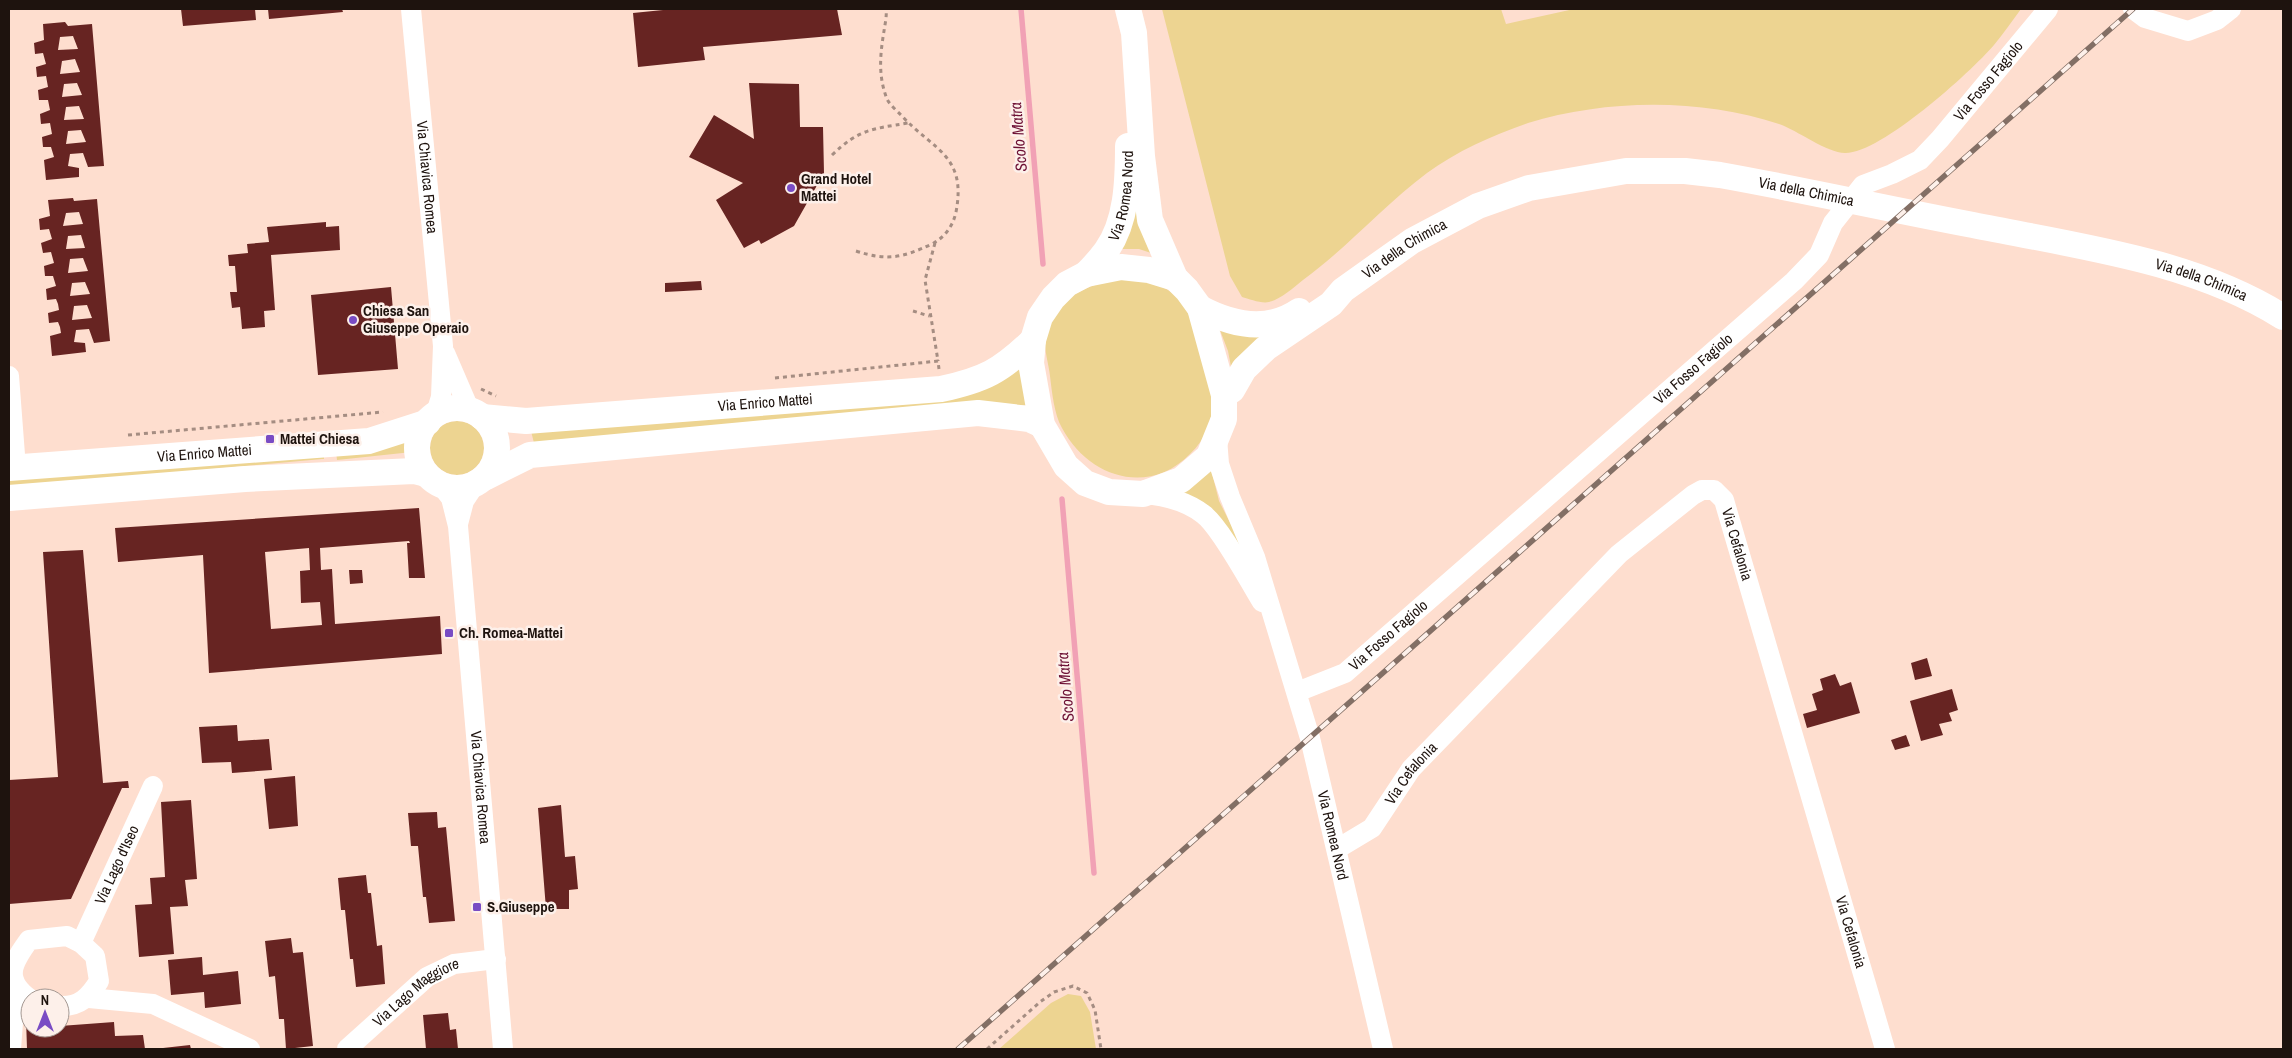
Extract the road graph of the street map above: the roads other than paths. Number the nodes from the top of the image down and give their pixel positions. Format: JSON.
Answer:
{"nodes":[{"id":1,"x":411,"y":9,"type":"edge"},
{"id":2,"x":1128,"y":9,"type":"edge"},
{"id":3,"x":2048,"y":9,"type":"edge"},
{"id":4,"x":2133,"y":9,"type":"edge"},
{"id":5,"x":2231,"y":9,"type":"edge"},
{"id":6,"x":1136,"y":79,"type":"junction"},
{"id":7,"x":1086,"y":274,"type":"junction"},
{"id":8,"x":1175,"y":278,"type":"junction"},
{"id":9,"x":1343,"y":290,"type":"junction"},
{"id":10,"x":1200,"y":308,"type":"junction"},
{"id":11,"x":2283,"y":317,"type":"edge"},
{"id":12,"x":1033,"y":340,"type":"junction"},
{"id":13,"x":443,"y":346,"type":"junction"},
{"id":14,"x":9,"y":376,"type":"edge"},
{"id":15,"x":1224,"y":395,"type":"junction"},
{"id":16,"x":476,"y":414,"type":"junction"},
{"id":17,"x":431,"y":419,"type":"junction"},
{"id":18,"x":1042,"y":425,"type":"junction"},
{"id":19,"x":1217,"y":438,"type":"junction"},
{"id":20,"x":68,"y":464,"type":"junction"},
{"id":21,"x":12,"y":468,"type":"edge"},
{"id":22,"x":433,"y":479,"type":"junction"},
{"id":23,"x":481,"y":480,"type":"junction"},
{"id":24,"x":71,"y":493,"type":"junction"},
{"id":25,"x":1143,"y":494,"type":"junction"},
{"id":26,"x":9,"y":498,"type":"edge"},
{"id":27,"x":458,"y":526,"type":"junction"},
{"id":28,"x":1275,"y":623,"type":"junction"},
{"id":29,"x":1296,"y":692,"type":"junction"},
{"id":30,"x":153,"y":786,"type":"dead end"},
{"id":31,"x":1337,"y":849,"type":"junction"},
{"id":32,"x":29,"y":940,"type":"junction"},
{"id":33,"x":9,"y":941,"type":"edge"},
{"id":34,"x":81,"y":943,"type":"junction"},
{"id":35,"x":496,"y":960,"type":"junction"},
{"id":36,"x":18,"y":985,"type":"edge"},
{"id":37,"x":89,"y":998,"type":"junction"},
{"id":38,"x":70,"y":1005,"type":"edge"},
{"id":39,"x":11,"y":1049,"type":"edge"},
{"id":40,"x":250,"y":1049,"type":"edge"},
{"id":41,"x":347,"y":1049,"type":"edge"},
{"id":42,"x":503,"y":1049,"type":"edge"},
{"id":43,"x":1383,"y":1049,"type":"edge"},
{"id":44,"x":1885,"y":1049,"type":"edge"}],
"edges":[{"from":1,"to":13,"type":"street","name":"Via Chiavica Romea"},
{"from":2,"to":6,"type":"main road","name":"Via Romea Nord"},
{"from":3,"to":29,"type":"street","name":"Via Fosso Fagiolo"},
{"from":4,"to":5,"type":"street"},
{"from":6,"to":7,"type":"main road","name":"Via Romea Nord"},
{"from":6,"to":8,"type":"main road","name":"Via Romea Nord"},
{"from":7,"to":8,"type":"main road"},
{"from":7,"to":12,"type":"main road"},
{"from":8,"to":10,"type":"main road","name":"Via Romea Nord"},
{"from":9,"to":10,"type":"main road","name":"Via della Chimica"},
{"from":9,"to":11,"type":"main road","name":"Via della Chimica"},
{"from":9,"to":15,"type":"main road","name":"Via della Chimica"},
{"from":10,"to":15,"type":"main road"},
{"from":12,"to":16,"type":"main road","name":"Via Enrico Mattei"},
{"from":12,"to":18,"type":"main road"},
{"from":13,"to":16,"type":"street","name":"Via Chiavica Romea"},
{"from":13,"to":17,"type":"street","name":"Via Chiavica Romea"},
{"from":14,"to":21,"type":"street"},
{"from":15,"to":19,"type":"main road"},
{"from":16,"to":17,"type":"main road"},
{"from":16,"to":23,"type":"main road"},
{"from":17,"to":20,"type":"main road","name":"Via Enrico Mattei"},
{"from":17,"to":22,"type":"main road"},
{"from":18,"to":23,"type":"main road","name":"Via Enrico Mattei"},
{"from":18,"to":25,"type":"main road"},
{"from":19,"to":25,"type":"main road"},
{"from":19,"to":28,"type":"street","name":"Via Romea Nord"},
{"from":20,"to":21,"type":"main road","name":"Via Enrico Mattei"},
{"from":20,"to":24,"type":"street"},
{"from":22,"to":23,"type":"main road"},
{"from":22,"to":24,"type":"main road","name":"Via Enrico Mattei"},
{"from":22,"to":27,"type":"street","name":"Via Chiavica Romea"},
{"from":23,"to":27,"type":"street","name":"Via Chiavica Romea"},
{"from":24,"to":26,"type":"main road","name":"Via Enrico Mattei"},
{"from":25,"to":28,"type":"street","name":"Via Romea Nord"},
{"from":27,"to":35,"type":"street","name":"Via Chiavica Romea"},
{"from":28,"to":29,"type":"street","name":"Via Romea Nord"},
{"from":29,"to":31,"type":"street","name":"Via Romea Nord"},
{"from":30,"to":34,"type":"street","name":"Via Lago d'Iseo"},
{"from":31,"to":43,"type":"street","name":"Via Romea Nord"},
{"from":31,"to":44,"type":"street","name":"Via Cefalonia"},
{"from":32,"to":33,"type":"street"},
{"from":32,"to":34,"type":"street"},
{"from":32,"to":36,"type":"street"},
{"from":34,"to":37,"type":"street"},
{"from":35,"to":41,"type":"street","name":"Via Lago Maggiore"},
{"from":35,"to":42,"type":"street","name":"Via Chiavica Romea"},
{"from":36,"to":39,"type":"street"},
{"from":37,"to":38,"type":"street"},
{"from":37,"to":40,"type":"street"}]}
